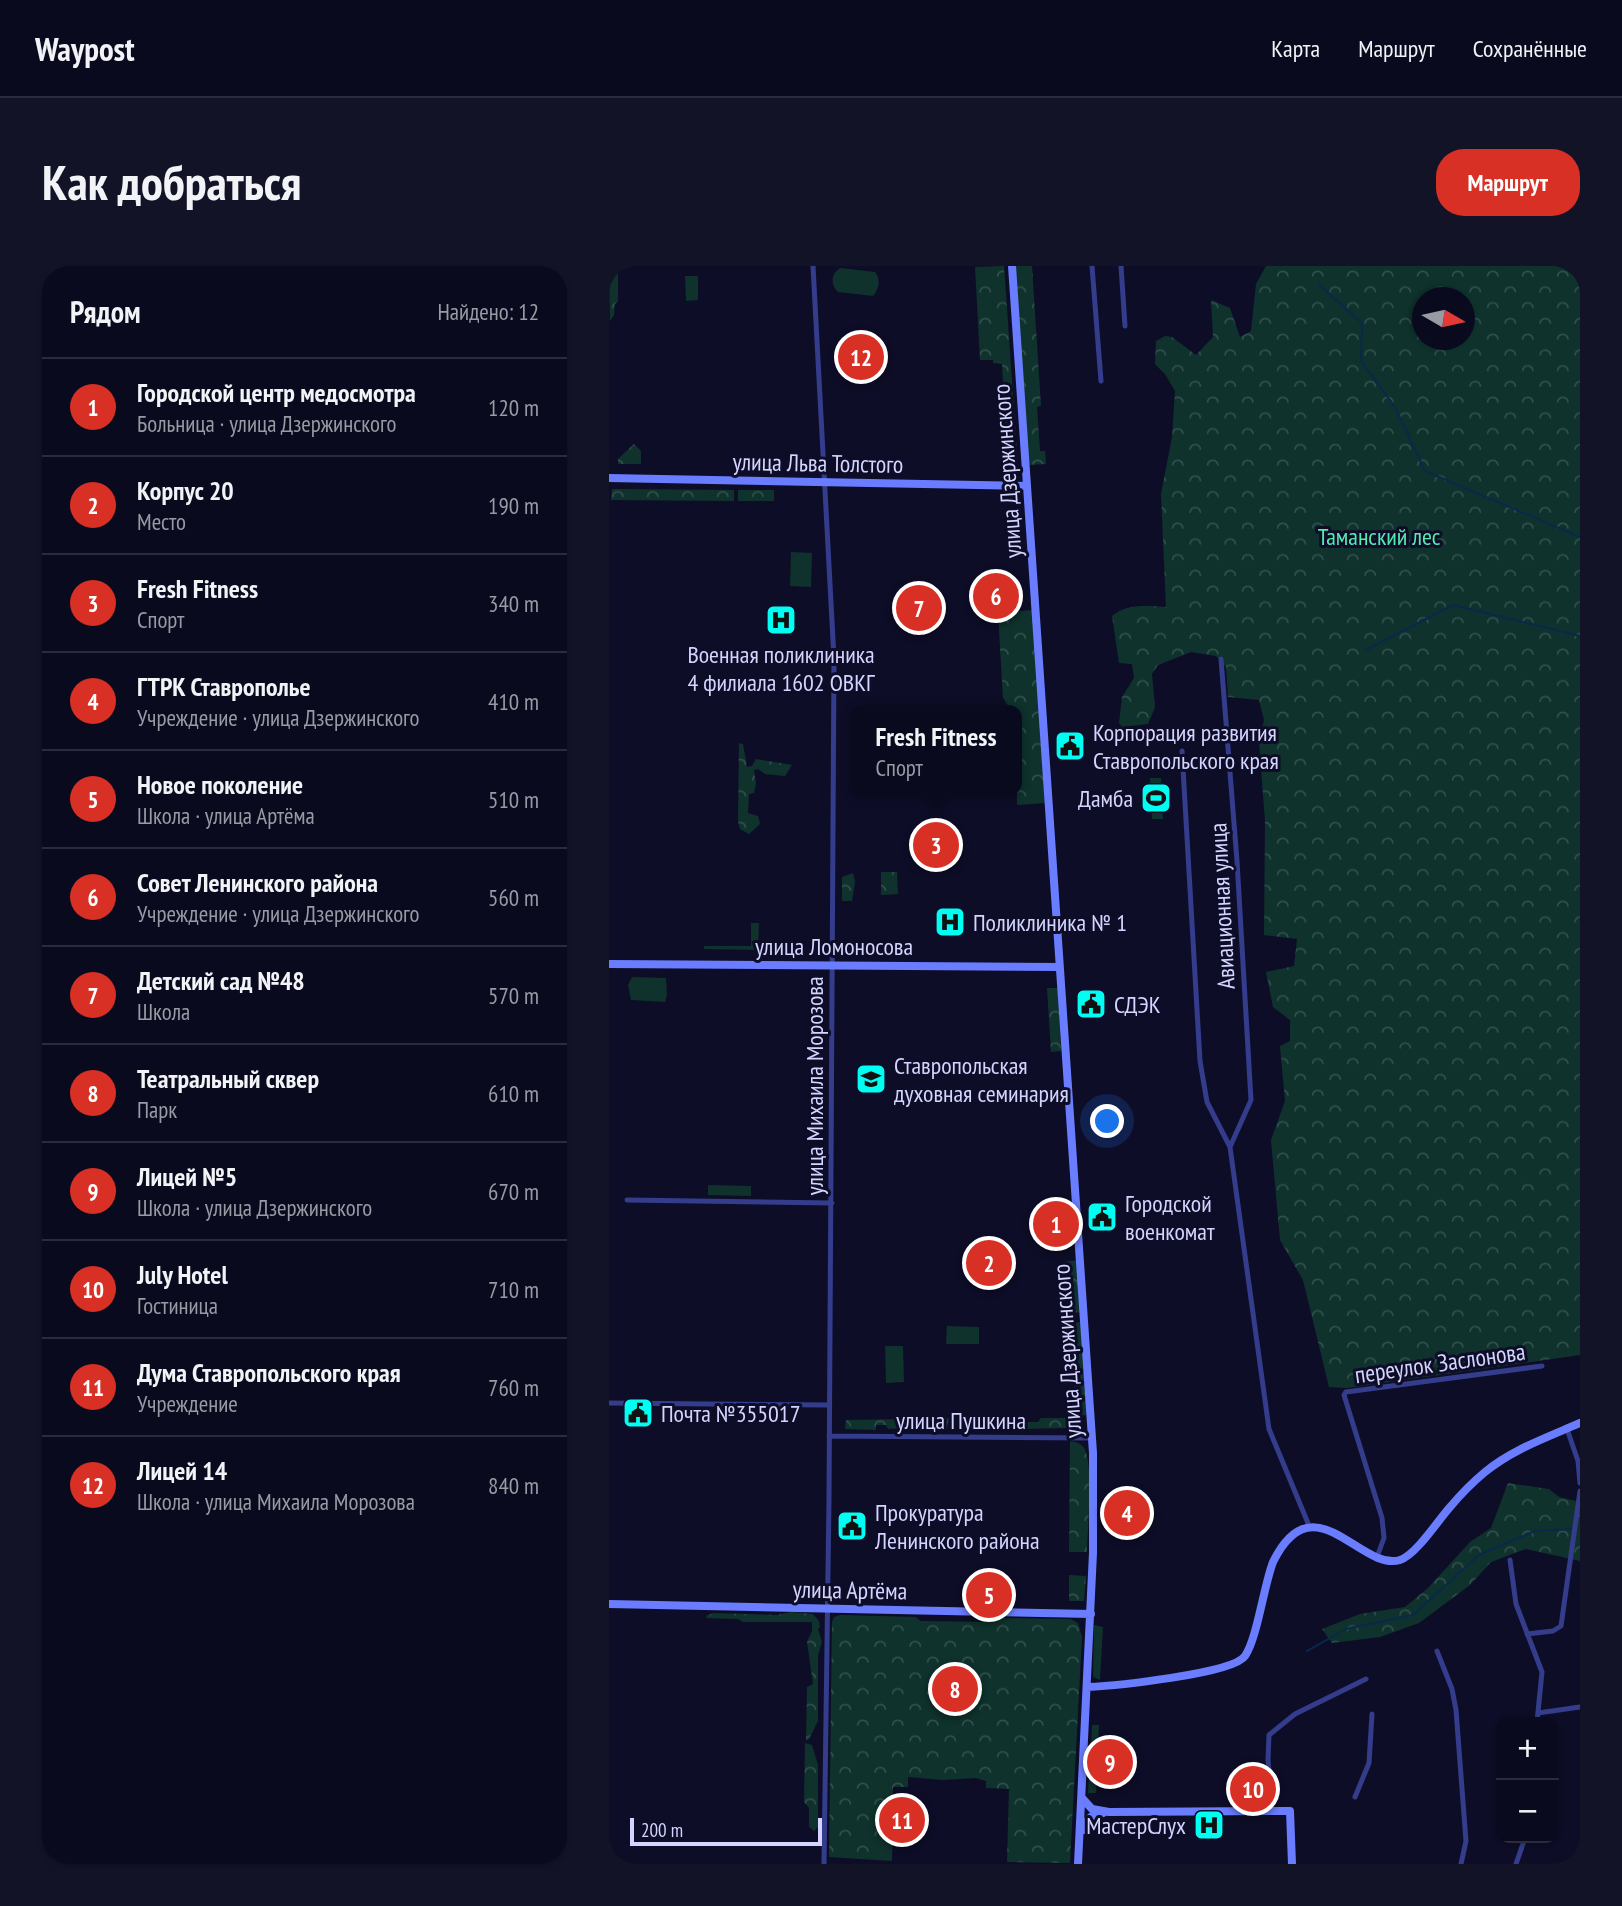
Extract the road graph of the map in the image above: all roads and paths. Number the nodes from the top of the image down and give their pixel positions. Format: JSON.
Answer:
{"nodes":[{"id":1,"x":813,"y":266,"type":"edge"},
{"id":2,"x":1013,"y":266,"type":"edge"},
{"id":3,"x":1091,"y":266,"type":"edge"},
{"id":4,"x":1121,"y":266,"type":"edge"},
{"id":5,"x":1125,"y":326,"type":"dead end"},
{"id":6,"x":1101,"y":381,"type":"dead end"},
{"id":7,"x":609,"y":478,"type":"edge"},
{"id":8,"x":824,"y":482,"type":"junction"},
{"id":9,"x":1027,"y":486,"type":"junction"},
{"id":10,"x":1221,"y":659,"type":"dead end"},
{"id":11,"x":1182,"y":751,"type":"dead end"},
{"id":12,"x":609,"y":964,"type":"edge"},
{"id":13,"x":832,"y":965,"type":"junction"},
{"id":14,"x":1059,"y":967,"type":"junction"},
{"id":15,"x":1230,"y":1147,"type":"junction"},
{"id":16,"x":627,"y":1200,"type":"dead end"},
{"id":17,"x":832,"y":1203,"type":"junction"},
{"id":18,"x":1542,"y":1366,"type":"dead end"},
{"id":19,"x":609,"y":1403,"type":"edge"},
{"id":20,"x":829,"y":1405,"type":"junction"},
{"id":21,"x":1580,"y":1423,"type":"edge"},
{"id":22,"x":1567,"y":1429,"type":"junction"},
{"id":23,"x":829,"y":1436,"type":"junction"},
{"id":24,"x":1092,"y":1438,"type":"junction"},
{"id":25,"x":1580,"y":1483,"type":"edge"},
{"id":26,"x":1580,"y":1490,"type":"edge"},
{"id":27,"x":1310,"y":1528,"type":"junction"},
{"id":28,"x":1377,"y":1557,"type":"junction"},
{"id":29,"x":1510,"y":1560,"type":"dead end"},
{"id":30,"x":609,"y":1604,"type":"edge"},
{"id":31,"x":828,"y":1609,"type":"junction"},
{"id":32,"x":1091,"y":1614,"type":"junction"},
{"id":33,"x":1527,"y":1634,"type":"junction"},
{"id":34,"x":1437,"y":1651,"type":"dead end"},
{"id":35,"x":1366,"y":1679,"type":"dead end"},
{"id":36,"x":1087,"y":1687,"type":"junction"},
{"id":37,"x":1580,"y":1707,"type":"edge"},
{"id":38,"x":1538,"y":1713,"type":"junction"},
{"id":39,"x":1372,"y":1714,"type":"dead end"},
{"id":40,"x":1538,"y":1717,"type":"edge"},
{"id":41,"x":1082,"y":1796,"type":"junction"},
{"id":42,"x":1355,"y":1797,"type":"dead end"},
{"id":43,"x":1272,"y":1811,"type":"junction"},
{"id":44,"x":1109,"y":1812,"type":"junction"},
{"id":45,"x":1523,"y":1843,"type":"edge"},
{"id":46,"x":1079,"y":1847,"type":"junction"},
{"id":47,"x":824,"y":1864,"type":"edge"},
{"id":48,"x":1079,"y":1864,"type":"edge"},
{"id":49,"x":1292,"y":1864,"type":"edge"},
{"id":50,"x":1461,"y":1864,"type":"edge"},
{"id":51,"x":1516,"y":1864,"type":"edge"}],
"edges":[{"from":1,"to":8,"type":"street","name":"улица Михаила Морозова"},
{"from":2,"to":9,"type":"street","name":"улица Дзержинского"},
{"from":3,"to":6,"type":"street"},
{"from":4,"to":5,"type":"street"},
{"from":7,"to":8,"type":"street","name":"улица Льва Толстого"},
{"from":8,"to":9,"type":"street","name":"улица Льва Толстого"},
{"from":8,"to":13,"type":"street","name":"улица Михаила Морозова"},
{"from":9,"to":14,"type":"street","name":"улица Дзержинского"},
{"from":10,"to":15,"type":"street","name":"Авиационная улица"},
{"from":11,"to":15,"type":"street","name":"Авиационная улица"},
{"from":12,"to":13,"type":"street","name":"улица Ломоносова"},
{"from":13,"to":14,"type":"street","name":"улица Ломоносова"},
{"from":13,"to":17,"type":"street","name":"улица Михаила Морозова"},
{"from":14,"to":24,"type":"street","name":"улица Дзержинского"},
{"from":15,"to":27,"type":"street","name":"Авиационная улица"},
{"from":16,"to":17,"type":"street"},
{"from":17,"to":20,"type":"street","name":"улица Михаила Морозова"},
{"from":18,"to":28,"type":"street","name":"переулок Заслонова"},
{"from":19,"to":20,"type":"street"},
{"from":20,"to":23,"type":"street","name":"улица Михаила Морозова"},
{"from":21,"to":22,"type":"street"},
{"from":22,"to":25,"type":"street"},
{"from":22,"to":28,"type":"street"},
{"from":23,"to":24,"type":"street","name":"улица Пушкина"},
{"from":23,"to":31,"type":"street","name":"улица Михаила Морозова"},
{"from":24,"to":32,"type":"street","name":"улица Дзержинского"},
{"from":26,"to":33,"type":"street"},
{"from":27,"to":28,"type":"street"},
{"from":27,"to":36,"type":"street"},
{"from":29,"to":33,"type":"street"},
{"from":30,"to":31,"type":"street","name":"улица Артёма"},
{"from":31,"to":32,"type":"street","name":"улица Артёма"},
{"from":31,"to":47,"type":"street","name":"улица Михаила Морозова"},
{"from":32,"to":36,"type":"street","name":"улица Дзержинского"},
{"from":33,"to":38,"type":"street"},
{"from":34,"to":50,"type":"street"},
{"from":35,"to":43,"type":"street"},
{"from":36,"to":41,"type":"street","name":"улица Дзержинского"},
{"from":37,"to":38,"type":"street"},
{"from":38,"to":40,"type":"street"},
{"from":39,"to":42,"type":"street"},
{"from":41,"to":44,"type":"street"},
{"from":41,"to":46,"type":"street","name":"улица Дзержинского"},
{"from":43,"to":44,"type":"street"},
{"from":43,"to":49,"type":"street"},
{"from":44,"to":46,"type":"street","name":"улица Дзержинского"},
{"from":45,"to":51,"type":"street"},
{"from":46,"to":48,"type":"street","name":"улица Дзержинского"}]}
